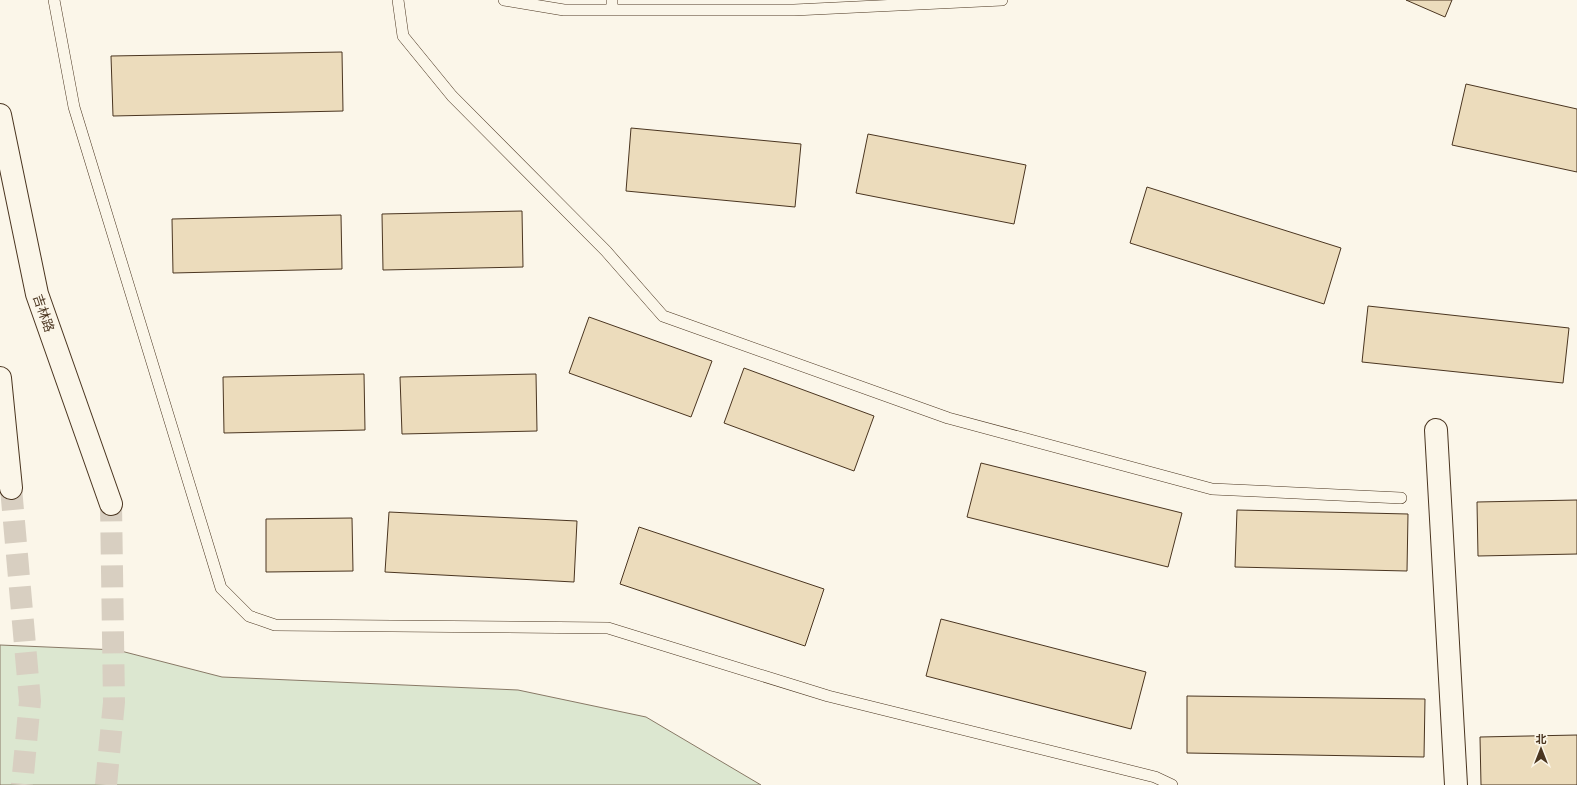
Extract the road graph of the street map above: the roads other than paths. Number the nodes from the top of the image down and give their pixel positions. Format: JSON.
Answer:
{"nodes":[{"id":1,"x":54,"y":0,"type":"edge"},
{"id":2,"x":398,"y":0,"type":"edge"},
{"id":3,"x":504,"y":0,"type":"edge"},
{"id":4,"x":1002,"y":0,"type":"edge"},
{"id":5,"x":612,"y":5,"type":"edge"},
{"id":6,"x":0,"y":115,"type":"edge"},
{"id":7,"x":0,"y":378,"type":"edge"},
{"id":8,"x":1436,"y":430,"type":"dead end"},
{"id":9,"x":11,"y":488,"type":"tunnel mouth"},
{"id":10,"x":1401,"y":498,"type":"dead end"},
{"id":11,"x":111,"y":504,"type":"tunnel mouth"},
{"id":12,"x":1172,"y":785,"type":"edge"},
{"id":13,"x":1456,"y":785,"type":"edge"}],
"edges":[{"from":1,"to":12,"type":"lane"},
{"from":2,"to":10,"type":"lane"},
{"from":3,"to":5,"type":"lane"},
{"from":4,"to":5,"type":"lane"},
{"from":6,"to":11,"type":"main road","name":"吉林路"},
{"from":7,"to":9,"type":"main road"},
{"from":8,"to":13,"type":"main road"}]}
